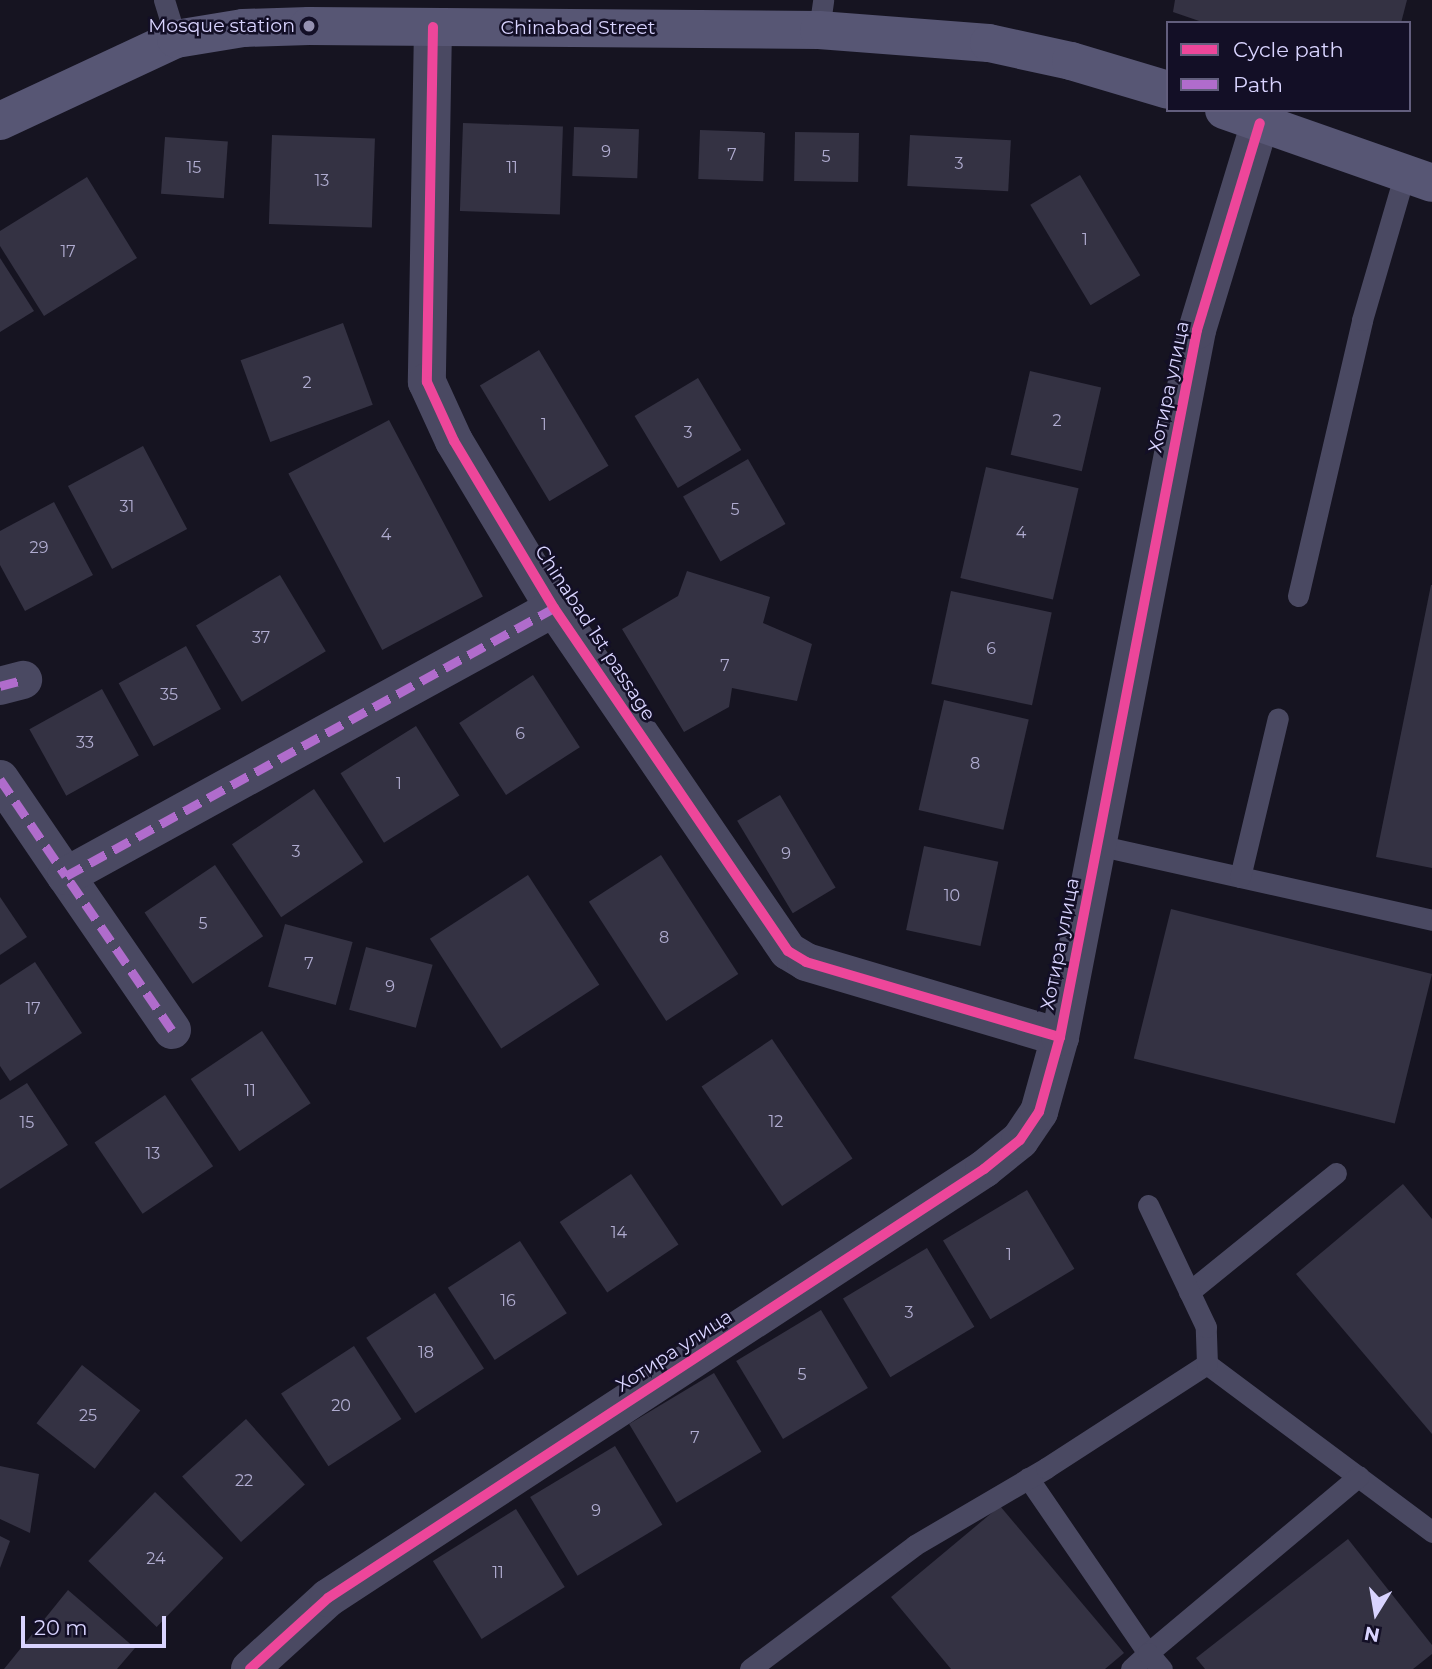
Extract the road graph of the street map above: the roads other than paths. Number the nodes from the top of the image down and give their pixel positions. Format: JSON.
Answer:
{"nodes":[{"id":1,"x":164,"y":0,"type":"edge"},
{"id":2,"x":821,"y":15,"type":"edge"},
{"id":3,"x":433,"y":27,"type":"junction"},
{"id":4,"x":176,"y":39,"type":"junction"},
{"id":5,"x":1166,"y":89,"type":"edge"},
{"id":6,"x":1230,"y":112,"type":"edge"},
{"id":7,"x":0,"y":121,"type":"edge"},
{"id":8,"x":1260,"y":123,"type":"junction"},
{"id":9,"x":1419,"y":178,"type":"edge"},
{"id":10,"x":1298,"y":596,"type":"dead end"},
{"id":11,"x":554,"y":608,"type":"junction"},
{"id":12,"x":1278,"y":718,"type":"dead end"},
{"id":13,"x":0,"y":779,"type":"edge"},
{"id":14,"x":1097,"y":845,"type":"junction"},
{"id":15,"x":66,"y":876,"type":"junction"},
{"id":16,"x":1240,"y":877,"type":"junction"},
{"id":17,"x":1432,"y":920,"type":"edge"},
{"id":18,"x":172,"y":1030,"type":"dead end"},
{"id":19,"x":1060,"y":1037,"type":"junction"},
{"id":20,"x":1336,"y":1173,"type":"dead end"},
{"id":21,"x":1148,"y":1205,"type":"dead end"},
{"id":22,"x":1189,"y":1292,"type":"junction"},
{"id":23,"x":1207,"y":1364,"type":"junction"},
{"id":24,"x":1359,"y":1476,"type":"junction"},
{"id":25,"x":1028,"y":1478,"type":"junction"},
{"id":26,"x":1432,"y":1532,"type":"edge"},
{"id":27,"x":1155,"y":1661,"type":"edge"},
{"id":28,"x":250,"y":1669,"type":"edge"},
{"id":29,"x":750,"y":1669,"type":"edge"},
{"id":30,"x":1131,"y":1669,"type":"edge"}],
"edges":[{"from":1,"to":4,"type":"lane"},
{"from":2,"to":3,"type":"main road","name":"Chinabad Street"},
{"from":2,"to":5,"type":"main road","name":"Chinabad Street"},
{"from":3,"to":4,"type":"main road","name":"Chinabad Street"},
{"from":3,"to":11,"type":"street","name":"Chinabad 1st passage"},
{"from":4,"to":7,"type":"main road","name":"Chinabad Street"},
{"from":6,"to":8,"type":"main road"},
{"from":8,"to":9,"type":"main road"},
{"from":8,"to":14,"type":"street","name":"Хотира улица"},
{"from":9,"to":10,"type":"lane"},
{"from":11,"to":15,"type":"street","name":"Chinabad 1st passage"},
{"from":11,"to":19,"type":"street","name":"Chinabad 1st passage"},
{"from":12,"to":16,"type":"lane"},
{"from":13,"to":15,"type":"street"},
{"from":14,"to":16,"type":"lane"},
{"from":14,"to":19,"type":"street","name":"Хотира улица"},
{"from":15,"to":18,"type":"street"},
{"from":16,"to":17,"type":"lane"},
{"from":19,"to":28,"type":"street","name":"Хотира улица"},
{"from":20,"to":22,"type":"lane"},
{"from":21,"to":22,"type":"lane"},
{"from":22,"to":23,"type":"lane"},
{"from":23,"to":24,"type":"lane"},
{"from":23,"to":25,"type":"lane"},
{"from":24,"to":26,"type":"lane"},
{"from":24,"to":27,"type":"lane"},
{"from":25,"to":27,"type":"lane"},
{"from":25,"to":29,"type":"lane"},
{"from":27,"to":30,"type":"lane"}]}
